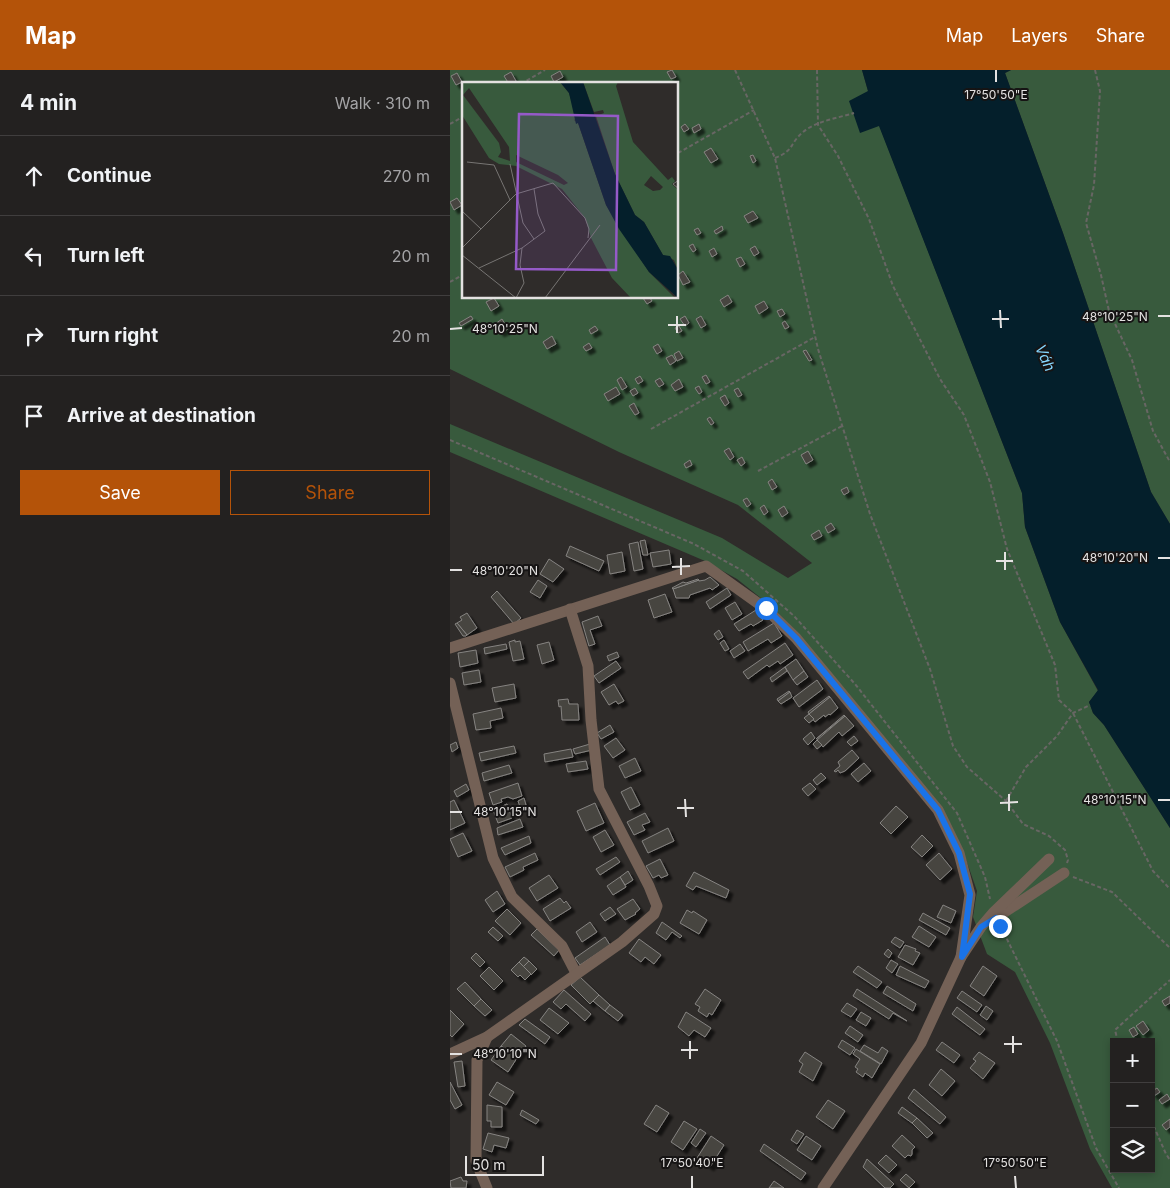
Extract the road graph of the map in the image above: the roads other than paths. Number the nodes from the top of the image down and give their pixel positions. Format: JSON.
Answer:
{"nodes":[{"id":1,"x":570,"y":609,"type":"junction"},
{"id":2,"x":450,"y":648,"type":"edge"},
{"id":3,"x":450,"y":683,"type":"edge"},
{"id":4,"x":1049,"y":859,"type":"dead end"},
{"id":5,"x":1064,"y":873,"type":"road end"},
{"id":6,"x":995,"y":916,"type":"junction"},
{"id":7,"x":962,"y":957,"type":"junction"},
{"id":8,"x":576,"y":973,"type":"junction"},
{"id":9,"x":488,"y":1037,"type":"junction"},
{"id":10,"x":450,"y":1054,"type":"edge"},
{"id":11,"x":487,"y":1188,"type":"edge"},
{"id":12,"x":823,"y":1188,"type":"edge"}],
"edges":[{"from":1,"to":2,"type":"street"},
{"from":1,"to":7,"type":"street"},
{"from":1,"to":8,"type":"street"},
{"from":3,"to":8,"type":"street"},
{"from":4,"to":6,"type":"street"},
{"from":5,"to":6,"type":"street"},
{"from":6,"to":7,"type":"street"},
{"from":7,"to":12,"type":"street"},
{"from":8,"to":9,"type":"street"},
{"from":9,"to":10,"type":"street"},
{"from":9,"to":11,"type":"street"}]}
